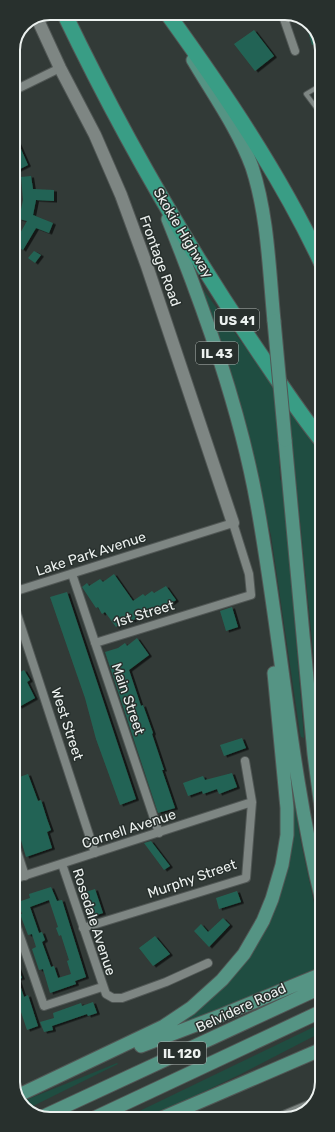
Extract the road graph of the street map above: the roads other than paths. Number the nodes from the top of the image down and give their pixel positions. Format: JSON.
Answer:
{"nodes":[{"id":1,"x":67,"y":20,"type":"edge"},
{"id":2,"x":170,"y":20,"type":"edge"},
{"id":3,"x":171,"y":20,"type":"edge"},
{"id":4,"x":284,"y":20,"type":"edge"},
{"id":5,"x":39,"y":22,"type":"edge"},
{"id":6,"x":295,"y":50,"type":"dead end"},
{"id":7,"x":60,"y":68,"type":"junction"},
{"id":8,"x":20,"y":88,"type":"edge"},
{"id":9,"x":315,"y":89,"type":"edge"},
{"id":10,"x":315,"y":106,"type":"edge"},
{"id":11,"x":159,"y":195,"type":"junction"},
{"id":12,"x":288,"y":196,"type":"junction"},
{"id":13,"x":315,"y":239,"type":"edge"},
{"id":14,"x":315,"y":250,"type":"edge"},
{"id":15,"x":315,"y":430,"type":"edge"},
{"id":16,"x":233,"y":522,"type":"junction"},
{"id":17,"x":72,"y":574,"type":"junction"},
{"id":18,"x":20,"y":590,"type":"edge"},
{"id":19,"x":274,"y":616,"type":"junction"},
{"id":20,"x":20,"y":623,"type":"edge"},
{"id":21,"x":95,"y":643,"type":"junction"},
{"id":22,"x":244,"y":761,"type":"dead end"},
{"id":23,"x":315,"y":762,"type":"edge"},
{"id":24,"x":252,"y":802,"type":"junction"},
{"id":25,"x":159,"y":833,"type":"junction"},
{"id":26,"x":95,"y":853,"type":"junction"},
{"id":27,"x":20,"y":861,"type":"edge"},
{"id":28,"x":62,"y":864,"type":"junction"},
{"id":29,"x":315,"y":865,"type":"edge"},
{"id":30,"x":25,"y":876,"type":"junction"},
{"id":31,"x":20,"y":877,"type":"edge"},
{"id":32,"x":83,"y":928,"type":"junction"},
{"id":33,"x":20,"y":936,"type":"edge"},
{"id":34,"x":208,"y":963,"type":"dead end"},
{"id":35,"x":315,"y":977,"type":"edge"},
{"id":36,"x":102,"y":987,"type":"junction"},
{"id":37,"x":315,"y":990,"type":"edge"},
{"id":38,"x":315,"y":1014,"type":"edge"},
{"id":39,"x":315,"y":1043,"type":"edge"},
{"id":40,"x":315,"y":1053,"type":"edge"},
{"id":41,"x":57,"y":1077,"type":"junction"},
{"id":42,"x":221,"y":1092,"type":"junction"},
{"id":43,"x":23,"y":1093,"type":"edge"},
{"id":44,"x":306,"y":1103,"type":"edge"},
{"id":45,"x":53,"y":1112,"type":"edge"},
{"id":46,"x":107,"y":1112,"type":"edge"},
{"id":47,"x":176,"y":1112,"type":"edge"},
{"id":48,"x":285,"y":1112,"type":"edge"}],
"edges":[{"from":1,"to":11,"type":"highway","name":"Skokie Highway","number":"US 41"},
{"from":2,"to":23,"type":"main road","bridge":true},
{"from":3,"to":12,"type":"highway"},
{"from":4,"to":6,"type":"street"},
{"from":5,"to":7,"type":"street","name":"Frontage Road"},
{"from":7,"to":8,"type":"street"},
{"from":7,"to":16,"type":"street","name":"Frontage Road"},
{"from":9,"to":10,"type":"lane"},
{"from":11,"to":15,"type":"highway","name":"Skokie Highway","number":"US 41"},
{"from":11,"to":19,"type":"main road","number":"IL 43"},
{"from":12,"to":13,"type":"highway"},
{"from":12,"to":14,"type":"highway"},
{"from":16,"to":17,"type":"street","name":"Lake Park Avenue"},
{"from":16,"to":21,"type":"street","name":"1st Street"},
{"from":17,"to":18,"type":"street","name":"Lake Park Avenue"},
{"from":17,"to":21,"type":"street","name":"Main Street"},
{"from":19,"to":29,"type":"main road","number":"IL 43"},
{"from":19,"to":41,"type":"main road"},
{"from":20,"to":26,"type":"street","name":"West Street"},
{"from":21,"to":25,"type":"street","name":"Main Street"},
{"from":22,"to":24,"type":"street","name":"Murphy Street"},
{"from":24,"to":25,"type":"street","name":"Cornell Avenue"},
{"from":24,"to":32,"type":"street","name":"Murphy Street"},
{"from":25,"to":26,"type":"street","name":"Cornell Avenue"},
{"from":26,"to":28,"type":"street","name":"Cornell Avenue"},
{"from":27,"to":30,"type":"street"},
{"from":28,"to":30,"type":"street","name":"Cornell Avenue"},
{"from":28,"to":32,"type":"street","name":"Rosedale Avenue"},
{"from":30,"to":31,"type":"street","name":"Cornell Avenue"},
{"from":32,"to":36,"type":"street","name":"Rosedale Avenue"},
{"from":33,"to":36,"type":"street"},
{"from":34,"to":36,"type":"street"},
{"from":35,"to":41,"type":"main road"},
{"from":37,"to":45,"type":"main road","name":"Belvidere Road","number":"IL 120"},
{"from":38,"to":46,"type":"main road","number":"IL 120"},
{"from":39,"to":42,"type":"main road"},
{"from":40,"to":42,"type":"main road"},
{"from":41,"to":43,"type":"main road"},
{"from":42,"to":47,"type":"main road"},
{"from":44,"to":48,"type":"lane"}]}
